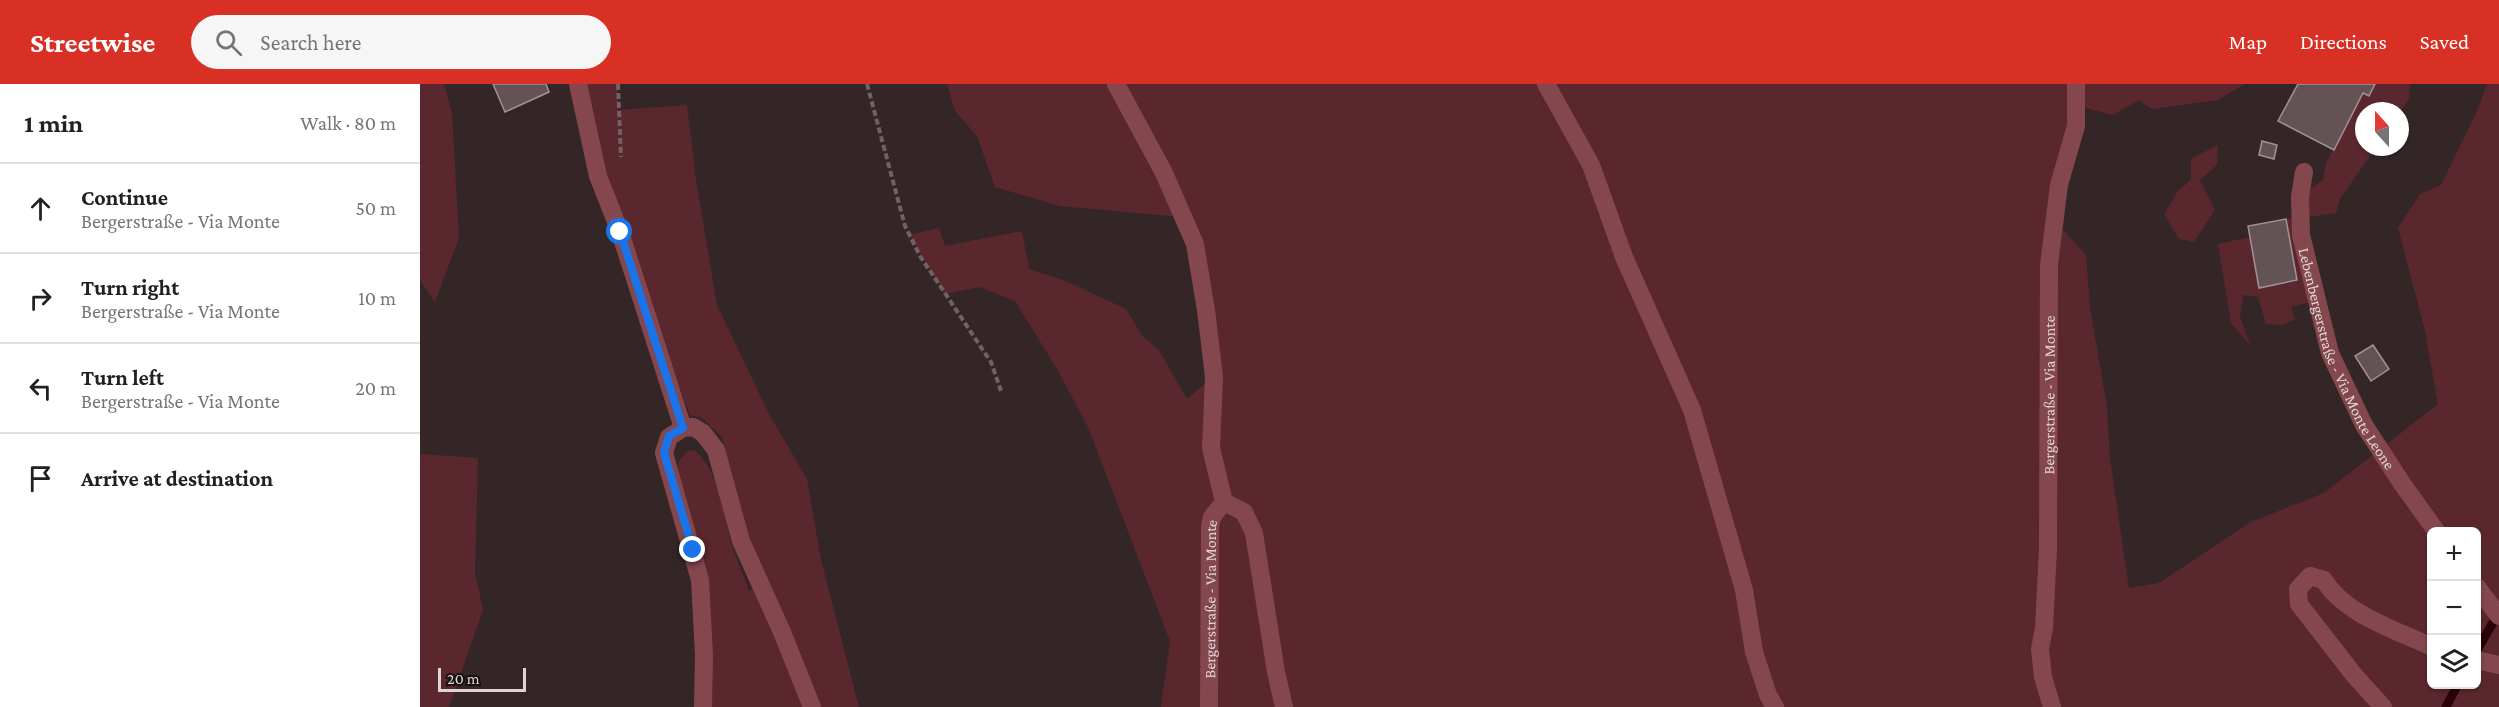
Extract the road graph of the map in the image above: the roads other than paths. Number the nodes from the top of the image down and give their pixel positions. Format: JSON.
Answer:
{"nodes":[{"id":1,"x":578,"y":84,"type":"edge"},
{"id":2,"x":1116,"y":84,"type":"edge"},
{"id":3,"x":1546,"y":84,"type":"edge"},
{"id":4,"x":2076,"y":84,"type":"edge"},
{"id":5,"x":2304,"y":172,"type":"dead end"},
{"id":6,"x":683,"y":428,"type":"junction"},
{"id":7,"x":1224,"y":502,"type":"junction"},
{"id":8,"x":2434,"y":527,"type":"edge"},
{"id":9,"x":2481,"y":593,"type":"edge"},
{"id":10,"x":2499,"y":616,"type":"edge"},
{"id":11,"x":2427,"y":645,"type":"edge"},
{"id":12,"x":2481,"y":661,"type":"edge"},
{"id":13,"x":2499,"y":665,"type":"edge"},
{"id":14,"x":703,"y":707,"type":"edge"},
{"id":15,"x":812,"y":707,"type":"edge"},
{"id":16,"x":1209,"y":707,"type":"edge"},
{"id":17,"x":1284,"y":707,"type":"edge"},
{"id":18,"x":1775,"y":707,"type":"edge"},
{"id":19,"x":2052,"y":707,"type":"edge"},
{"id":20,"x":2383,"y":707,"type":"edge"}],
"edges":[{"from":1,"to":6,"type":"street"},
{"from":2,"to":7,"type":"street"},
{"from":3,"to":18,"type":"street"},
{"from":4,"to":19,"type":"street","name":"Bergerstraße - Via Monte"},
{"from":5,"to":8,"type":"street","name":"Lebenbergerstraße - Via Monte Leone"},
{"from":6,"to":14,"type":"street"},
{"from":6,"to":15,"type":"street"},
{"from":7,"to":16,"type":"street","name":"Bergerstraße - Via Monte"},
{"from":7,"to":17,"type":"street","name":"Bergerstraße - Via Monte"},
{"from":9,"to":10,"type":"street"},
{"from":11,"to":20,"type":"street"},
{"from":12,"to":13,"type":"street"}]}
